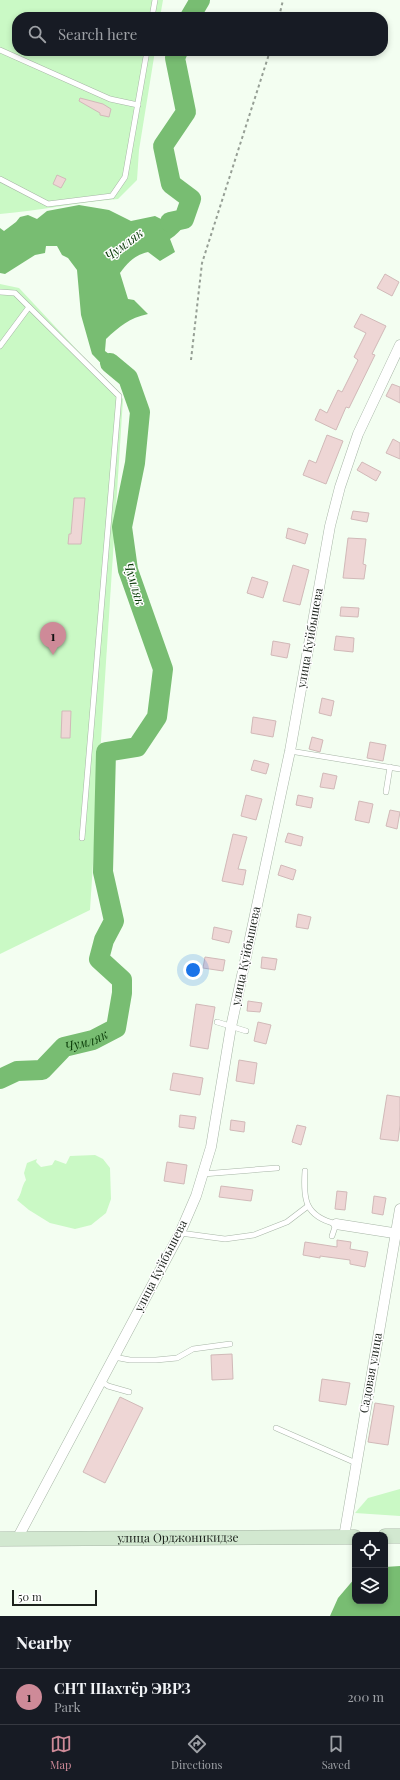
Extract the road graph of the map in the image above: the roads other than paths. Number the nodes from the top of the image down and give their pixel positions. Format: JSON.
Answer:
{"nodes":[{"id":1,"x":155,"y":0,"type":"edge"},
{"id":2,"x":153,"y":12,"type":"edge"},
{"id":3,"x":0,"y":50,"type":"edge"},
{"id":4,"x":12,"y":55,"type":"edge"},
{"id":5,"x":13,"y":56,"type":"edge"},
{"id":6,"x":146,"y":56,"type":"edge"},
{"id":7,"x":138,"y":106,"type":"junction"},
{"id":8,"x":0,"y":178,"type":"edge"},
{"id":9,"x":0,"y":292,"type":"edge"},
{"id":10,"x":29,"y":307,"type":"junction"},
{"id":11,"x":400,"y":345,"type":"edge"},
{"id":12,"x":0,"y":346,"type":"edge"},
{"id":13,"x":290,"y":751,"type":"junction"},
{"id":14,"x":390,"y":767,"type":"junction"},
{"id":15,"x":400,"y":769,"type":"edge"},
{"id":16,"x":386,"y":792,"type":"dead end"},
{"id":17,"x":82,"y":838,"type":"dead end"},
{"id":18,"x":217,"y":1022,"type":"dead end"},
{"id":19,"x":231,"y":1027,"type":"junction"},
{"id":20,"x":246,"y":1031,"type":"dead end"},
{"id":21,"x":277,"y":1168,"type":"dead end"},
{"id":22,"x":304,"y":1171,"type":"dead end"},
{"id":23,"x":203,"y":1174,"type":"junction"},
{"id":24,"x":308,"y":1206,"type":"junction"},
{"id":25,"x":400,"y":1209,"type":"edge"},
{"id":26,"x":336,"y":1224,"type":"junction"},
{"id":27,"x":180,"y":1233,"type":"junction"},
{"id":28,"x":397,"y":1234,"type":"edge"},
{"id":29,"x":332,"y":1236,"type":"dead end"},
{"id":30,"x":230,"y":1344,"type":"dead end"},
{"id":31,"x":114,"y":1357,"type":"junction"},
{"id":32,"x":101,"y":1381,"type":"junction"},
{"id":33,"x":129,"y":1392,"type":"dead end"},
{"id":34,"x":276,"y":1428,"type":"dead end"},
{"id":35,"x":356,"y":1462,"type":"junction"},
{"id":36,"x":388,"y":1536,"type":"edge"},
{"id":37,"x":400,"y":1536,"type":"edge"},
{"id":38,"x":349,"y":1537,"type":"edge"},
{"id":39,"x":0,"y":1539,"type":"edge"},
{"id":40,"x":17,"y":1539,"type":"junction"}],
"edges":[{"from":1,"to":2,"type":"lane"},
{"from":3,"to":4,"type":"lane"},
{"from":5,"to":7,"type":"lane"},
{"from":6,"to":7,"type":"lane"},
{"from":7,"to":8,"type":"lane"},
{"from":9,"to":10,"type":"lane"},
{"from":10,"to":12,"type":"lane"},
{"from":10,"to":17,"type":"lane"},
{"from":11,"to":13,"type":"street","name":"улица Куйбышева"},
{"from":13,"to":14,"type":"lane"},
{"from":13,"to":19,"type":"street","name":"улица Куйбышева"},
{"from":14,"to":15,"type":"lane"},
{"from":14,"to":16,"type":"lane"},
{"from":18,"to":19,"type":"lane"},
{"from":19,"to":20,"type":"lane"},
{"from":19,"to":23,"type":"street","name":"улица Куйбышева"},
{"from":21,"to":23,"type":"lane"},
{"from":22,"to":24,"type":"lane"},
{"from":23,"to":27,"type":"street","name":"улица Куйбышева"},
{"from":24,"to":26,"type":"lane"},
{"from":24,"to":27,"type":"lane"},
{"from":25,"to":28,"type":"street","name":"Садовая улица"},
{"from":26,"to":28,"type":"street"},
{"from":26,"to":29,"type":"lane"},
{"from":27,"to":31,"type":"street","name":"улица Куйбышева"},
{"from":28,"to":35,"type":"street","name":"Садовая улица"},
{"from":30,"to":31,"type":"lane"},
{"from":31,"to":32,"type":"street","name":"улица Куйбышева"},
{"from":32,"to":33,"type":"lane"},
{"from":32,"to":40,"type":"street","name":"улица Куйбышева"},
{"from":34,"to":35,"type":"lane"},
{"from":35,"to":38,"type":"street","name":"Садовая улица"},
{"from":36,"to":37,"type":"main road"},
{"from":38,"to":40,"type":"main road","name":"улица Орджоникидзе"},
{"from":39,"to":40,"type":"main road","name":"улица Орджоникидзе"}]}
